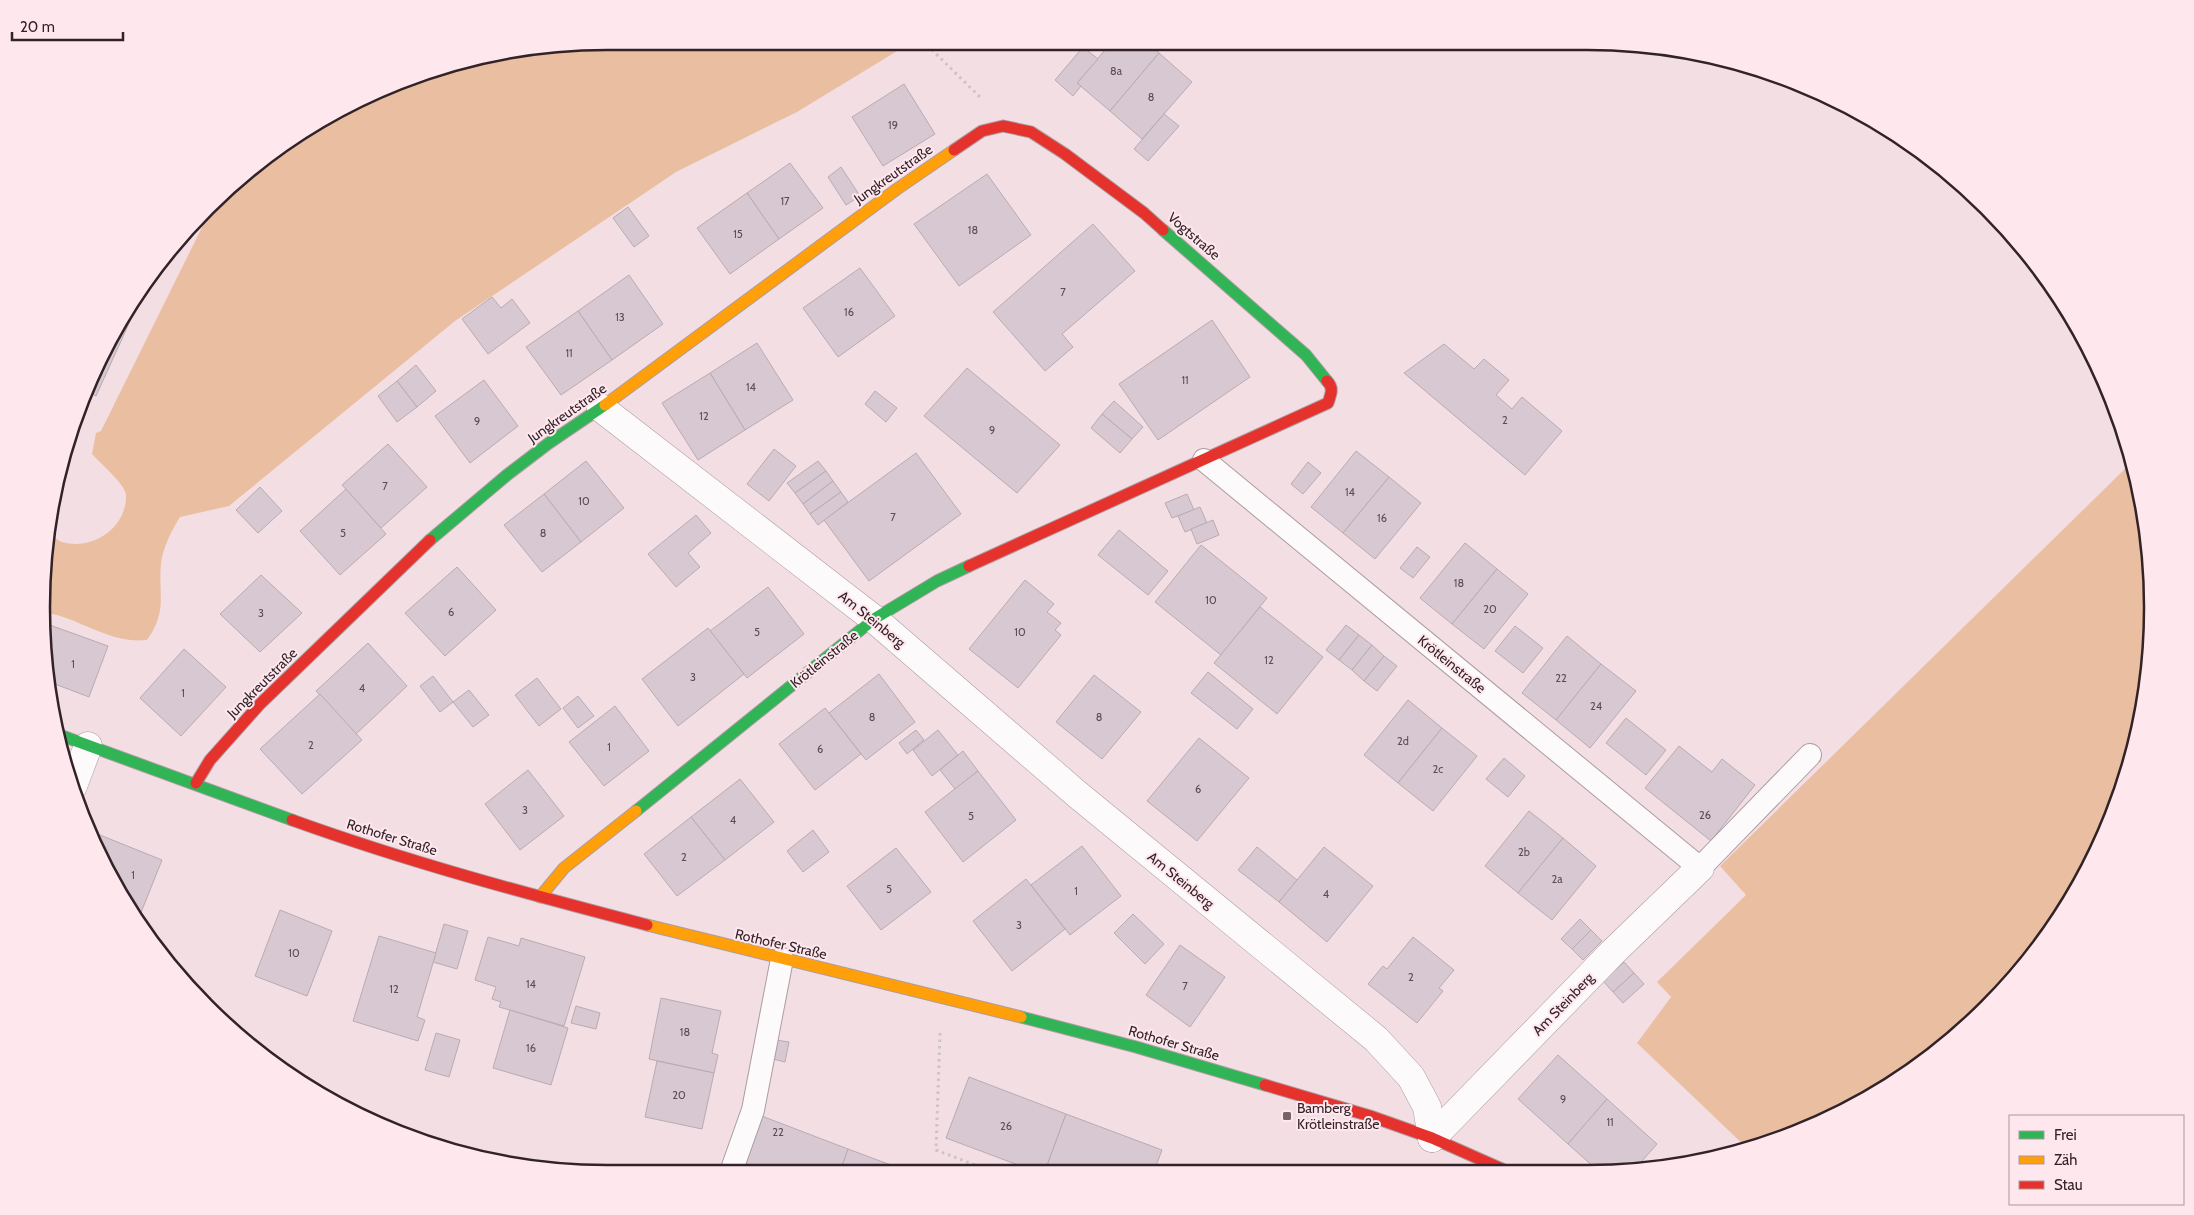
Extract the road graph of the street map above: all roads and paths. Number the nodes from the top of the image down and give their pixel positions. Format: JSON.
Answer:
{"nodes":[{"id":1,"x":932,"y":50,"type":"edge"},
{"id":2,"x":1003,"y":126,"type":"junction"},
{"id":3,"x":1328,"y":403,"type":"joint"},
{"id":4,"x":601,"y":408,"type":"junction"},
{"id":5,"x":1204,"y":460,"type":"junction"},
{"id":6,"x":874,"y":619,"type":"junction"},
{"id":7,"x":66,"y":737,"type":"edge"},
{"id":8,"x":88,"y":746,"type":"junction"},
{"id":9,"x":1810,"y":755,"type":"dead end"},
{"id":10,"x":77,"y":776,"type":"edge"},
{"id":11,"x":196,"y":783,"type":"junction"},
{"id":12,"x":1700,"y":868,"type":"junction"},
{"id":13,"x":540,"y":898,"type":"junction"},
{"id":14,"x":782,"y":959,"type":"junction"},
{"id":15,"x":941,"y":998,"type":"junction"},
{"id":16,"x":1432,"y":1138,"type":"junction"},
{"id":17,"x":733,"y":1165,"type":"edge"},
{"id":18,"x":975,"y":1165,"type":"edge"},
{"id":19,"x":1491,"y":1165,"type":"edge"}],
"edges":[{"from":1,"to":2,"type":"path"},
{"from":2,"to":3,"type":"street","name":"Vogtstraße"},
{"from":2,"to":4,"type":"street","name":"Jungkreutstraße"},
{"from":3,"to":5,"type":"street","name":"Krötleinstraße"},
{"from":4,"to":6,"type":"street","name":"Am Steinberg"},
{"from":4,"to":11,"type":"street","name":"Jungkreutstraße"},
{"from":5,"to":6,"type":"street","name":"Krötleinstraße"},
{"from":5,"to":12,"type":"lane","name":"Krötleinstraße"},
{"from":6,"to":13,"type":"street","name":"Krötleinstraße"},
{"from":6,"to":16,"type":"street","name":"Am Steinberg"},
{"from":7,"to":8,"type":"street","name":"Rothofer Straße"},
{"from":8,"to":10,"type":"street"},
{"from":8,"to":11,"type":"street","name":"Rothofer Straße"},
{"from":9,"to":12,"type":"lane"},
{"from":11,"to":13,"type":"street","name":"Rothofer Straße"},
{"from":12,"to":16,"type":"street","name":"Am Steinberg"},
{"from":13,"to":14,"type":"street","name":"Rothofer Straße"},
{"from":14,"to":15,"type":"street","name":"Rothofer Straße"},
{"from":14,"to":17,"type":"lane"},
{"from":15,"to":16,"type":"street","name":"Rothofer Straße"},
{"from":15,"to":18,"type":"path"},
{"from":16,"to":19,"type":"street","name":"Rothofer Straße"}]}
